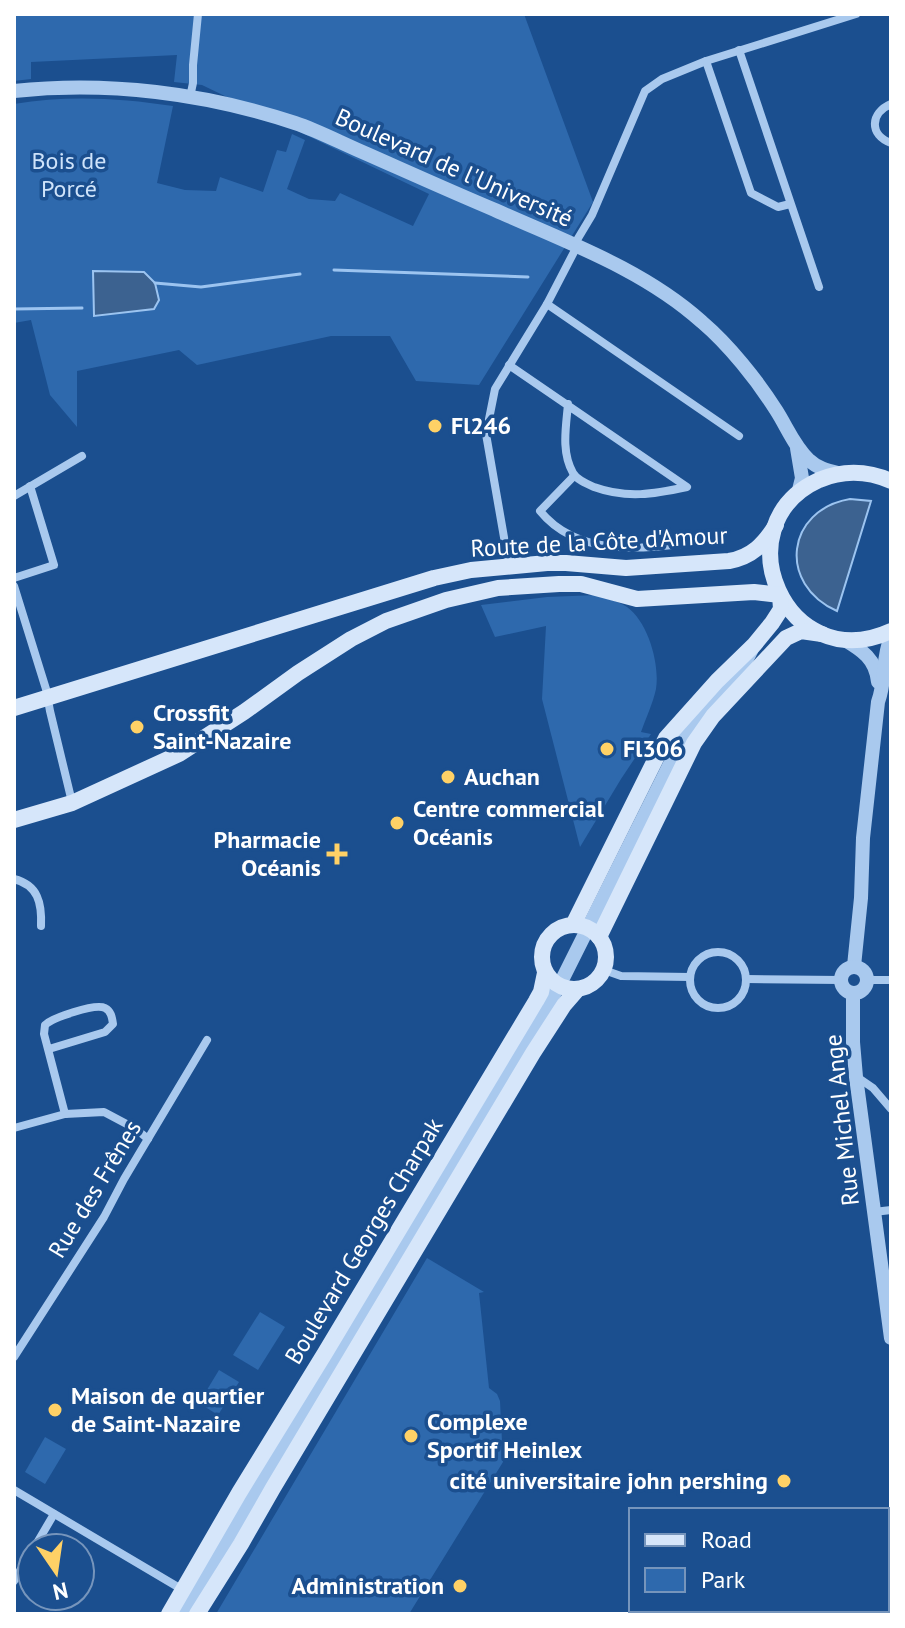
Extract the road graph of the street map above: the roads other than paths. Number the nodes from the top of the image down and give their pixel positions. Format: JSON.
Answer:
{"nodes":[{"id":1,"x":198,"y":14,"type":"edge"},
{"id":2,"x":856,"y":14,"type":"edge"},
{"id":3,"x":739,"y":50,"type":"junction"},
{"id":4,"x":706,"y":61,"type":"junction"},
{"id":5,"x":14,"y":91,"type":"edge"},
{"id":6,"x":190,"y":97,"type":"junction"},
{"id":7,"x":891,"y":104,"type":"edge"},
{"id":8,"x":891,"y":143,"type":"edge"},
{"id":9,"x":790,"y":204,"type":"junction"},
{"id":10,"x":576,"y":246,"type":"junction"},
{"id":11,"x":819,"y":287,"type":"dead end"},
{"id":12,"x":547,"y":304,"type":"junction"},
{"id":13,"x":509,"y":365,"type":"junction"},
{"id":14,"x":568,"y":404,"type":"junction"},
{"id":15,"x":739,"y":436,"type":"dead end"},
{"id":16,"x":797,"y":447,"type":"junction"},
{"id":17,"x":82,"y":456,"type":"dead end"},
{"id":18,"x":842,"y":474,"type":"junction"},
{"id":19,"x":574,"y":476,"type":"junction"},
{"id":20,"x":887,"y":477,"type":"edge"},
{"id":21,"x":30,"y":486,"type":"junction"},
{"id":22,"x":798,"y":494,"type":"junction"},
{"id":23,"x":14,"y":496,"type":"edge"},
{"id":24,"x":776,"y":525,"type":"junction"},
{"id":25,"x":705,"y":541,"type":"dead end"},
{"id":26,"x":509,"y":566,"type":"junction"},
{"id":27,"x":14,"y":578,"type":"edge"},
{"id":28,"x":14,"y":586,"type":"edge"},
{"id":29,"x":780,"y":595,"type":"junction"},
{"id":30,"x":822,"y":634,"type":"junction"},
{"id":31,"x":891,"y":634,"type":"edge"},
{"id":32,"x":843,"y":639,"type":"junction"},
{"id":33,"x":754,"y":645,"type":"junction"},
{"id":34,"x":763,"y":662,"type":"junction"},
{"id":35,"x":740,"y":672,"type":"junction"},
{"id":36,"x":48,"y":698,"type":"junction"},
{"id":37,"x":878,"y":702,"type":"junction"},
{"id":38,"x":14,"y":708,"type":"edge"},
{"id":39,"x":72,"y":803,"type":"junction"},
{"id":40,"x":14,"y":820,"type":"edge"},
{"id":41,"x":14,"y":879,"type":"edge"},
{"id":42,"x":41,"y":926,"type":"dead end"},
{"id":43,"x":587,"y":930,"type":"junction"},
{"id":44,"x":854,"y":966,"type":"junction"},
{"id":45,"x":604,"y":970,"type":"junction"},
{"id":46,"x":545,"y":973,"type":"junction"},
{"id":47,"x":690,"y":977,"type":"junction"},
{"id":48,"x":746,"y":979,"type":"junction"},
{"id":49,"x":841,"y":980,"type":"junction"},
{"id":50,"x":867,"y":980,"type":"junction"},
{"id":51,"x":891,"y":980,"type":"edge"},
{"id":52,"x":559,"y":986,"type":"junction"},
{"id":53,"x":577,"y":990,"type":"junction"},
{"id":54,"x":853,"y":993,"type":"junction"},
{"id":55,"x":207,"y":1040,"type":"dead end"},
{"id":56,"x":49,"y":1049,"type":"junction"},
{"id":57,"x":856,"y":1077,"type":"junction"},
{"id":58,"x":891,"y":1109,"type":"edge"},
{"id":59,"x":65,"y":1114,"type":"junction"},
{"id":60,"x":14,"y":1128,"type":"edge"},
{"id":61,"x":148,"y":1139,"type":"junction"},
{"id":62,"x":891,"y":1210,"type":"edge"},
{"id":63,"x":874,"y":1212,"type":"junction"},
{"id":64,"x":891,"y":1338,"type":"edge"},
{"id":65,"x":14,"y":1357,"type":"edge"},
{"id":66,"x":14,"y":1490,"type":"edge"},
{"id":67,"x":54,"y":1514,"type":"junction"},
{"id":68,"x":43,"y":1532,"type":"edge"},
{"id":69,"x":184,"y":1591,"type":"junction"},
{"id":70,"x":169,"y":1614,"type":"edge"},
{"id":71,"x":183,"y":1614,"type":"edge"},
{"id":72,"x":197,"y":1614,"type":"edge"}],
"edges":[{"from":1,"to":6,"type":"street"},
{"from":2,"to":3,"type":"street"},
{"from":3,"to":4,"type":"street"},
{"from":3,"to":9,"type":"street"},
{"from":4,"to":9,"type":"street"},
{"from":4,"to":10,"type":"street"},
{"from":5,"to":6,"type":"street","name":"Boulevard de l'Université"},
{"from":6,"to":10,"type":"street","name":"Boulevard de l'Université"},
{"from":7,"to":8,"type":"street"},
{"from":9,"to":11,"type":"street"},
{"from":10,"to":12,"type":"street"},
{"from":10,"to":16,"type":"street","name":"Boulevard de l'Université"},
{"from":12,"to":13,"type":"street"},
{"from":12,"to":15,"type":"street"},
{"from":13,"to":14,"type":"street"},
{"from":13,"to":26,"type":"street"},
{"from":14,"to":19,"type":"street"},
{"from":14,"to":19,"type":"street"},
{"from":16,"to":18,"type":"street","name":"Boulevard de l'Université"},
{"from":16,"to":22,"type":"street","name":"Boulevard de l'Université"},
{"from":17,"to":21,"type":"street"},
{"from":18,"to":20,"type":"main road"},
{"from":18,"to":22,"type":"main road"},
{"from":19,"to":25,"type":"street"},
{"from":21,"to":23,"type":"street"},
{"from":21,"to":27,"type":"street"},
{"from":22,"to":24,"type":"main road","name":"Route de la Côte d'Amour"},
{"from":24,"to":26,"type":"main road","name":"Route de la Côte d'Amour"},
{"from":24,"to":29,"type":"main road"},
{"from":26,"to":36,"type":"main road","name":"Route de la Côte d'Amour"},
{"from":28,"to":36,"type":"street"},
{"from":29,"to":30,"type":"main road"},
{"from":29,"to":33,"type":"main road"},
{"from":29,"to":39,"type":"main road","name":"Route de la Côte d'Amour"},
{"from":30,"to":32,"type":"main road"},
{"from":30,"to":34,"type":"main road"},
{"from":31,"to":32,"type":"main road"},
{"from":31,"to":37,"type":"street"},
{"from":32,"to":37,"type":"street"},
{"from":33,"to":35,"type":"street"},
{"from":33,"to":43,"type":"main road"},
{"from":34,"to":35,"type":"street"},
{"from":34,"to":43,"type":"main road"},
{"from":35,"to":43,"type":"street"},
{"from":36,"to":38,"type":"main road","name":"Route de la Côte d'Amour"},
{"from":36,"to":39,"type":"street"},
{"from":37,"to":44,"type":"street"},
{"from":39,"to":40,"type":"main road","name":"Route de la Côte d'Amour"},
{"from":41,"to":42,"type":"street"},
{"from":43,"to":45,"type":"main road"},
{"from":43,"to":46,"type":"main road","name":"Boulevard Georges Charpak"},
{"from":43,"to":52,"type":"street"},
{"from":44,"to":49,"type":"street"},
{"from":44,"to":50,"type":"street"},
{"from":45,"to":47,"type":"street"},
{"from":45,"to":53,"type":"main road","name":"Boulevard Georges Charpak"},
{"from":46,"to":52,"type":"main road"},
{"from":46,"to":69,"type":"main road","name":"Boulevard Georges Charpak"},
{"from":47,"to":48,"type":"street"},
{"from":47,"to":48,"type":"street"},
{"from":48,"to":49,"type":"street"},
{"from":49,"to":54,"type":"street"},
{"from":50,"to":51,"type":"street"},
{"from":50,"to":54,"type":"street"},
{"from":52,"to":53,"type":"main road"},
{"from":52,"to":71,"type":"street"},
{"from":53,"to":72,"type":"main road","name":"Boulevard Georges Charpak"},
{"from":54,"to":57,"type":"street","name":"Rue Michel Ange"},
{"from":55,"to":61,"type":"street","name":"Rue des Frênes"},
{"from":56,"to":56,"type":"street"},
{"from":56,"to":59,"type":"street"},
{"from":57,"to":58,"type":"street"},
{"from":57,"to":63,"type":"street","name":"Rue Michel Ange"},
{"from":59,"to":60,"type":"street"},
{"from":59,"to":61,"type":"street"},
{"from":61,"to":65,"type":"street","name":"Rue des Frênes"},
{"from":62,"to":63,"type":"street"},
{"from":63,"to":64,"type":"street","name":"Rue Michel Ange"},
{"from":66,"to":67,"type":"street"},
{"from":67,"to":68,"type":"street"},
{"from":67,"to":69,"type":"street"},
{"from":69,"to":70,"type":"main road","name":"Boulevard Georges Charpak"}]}
